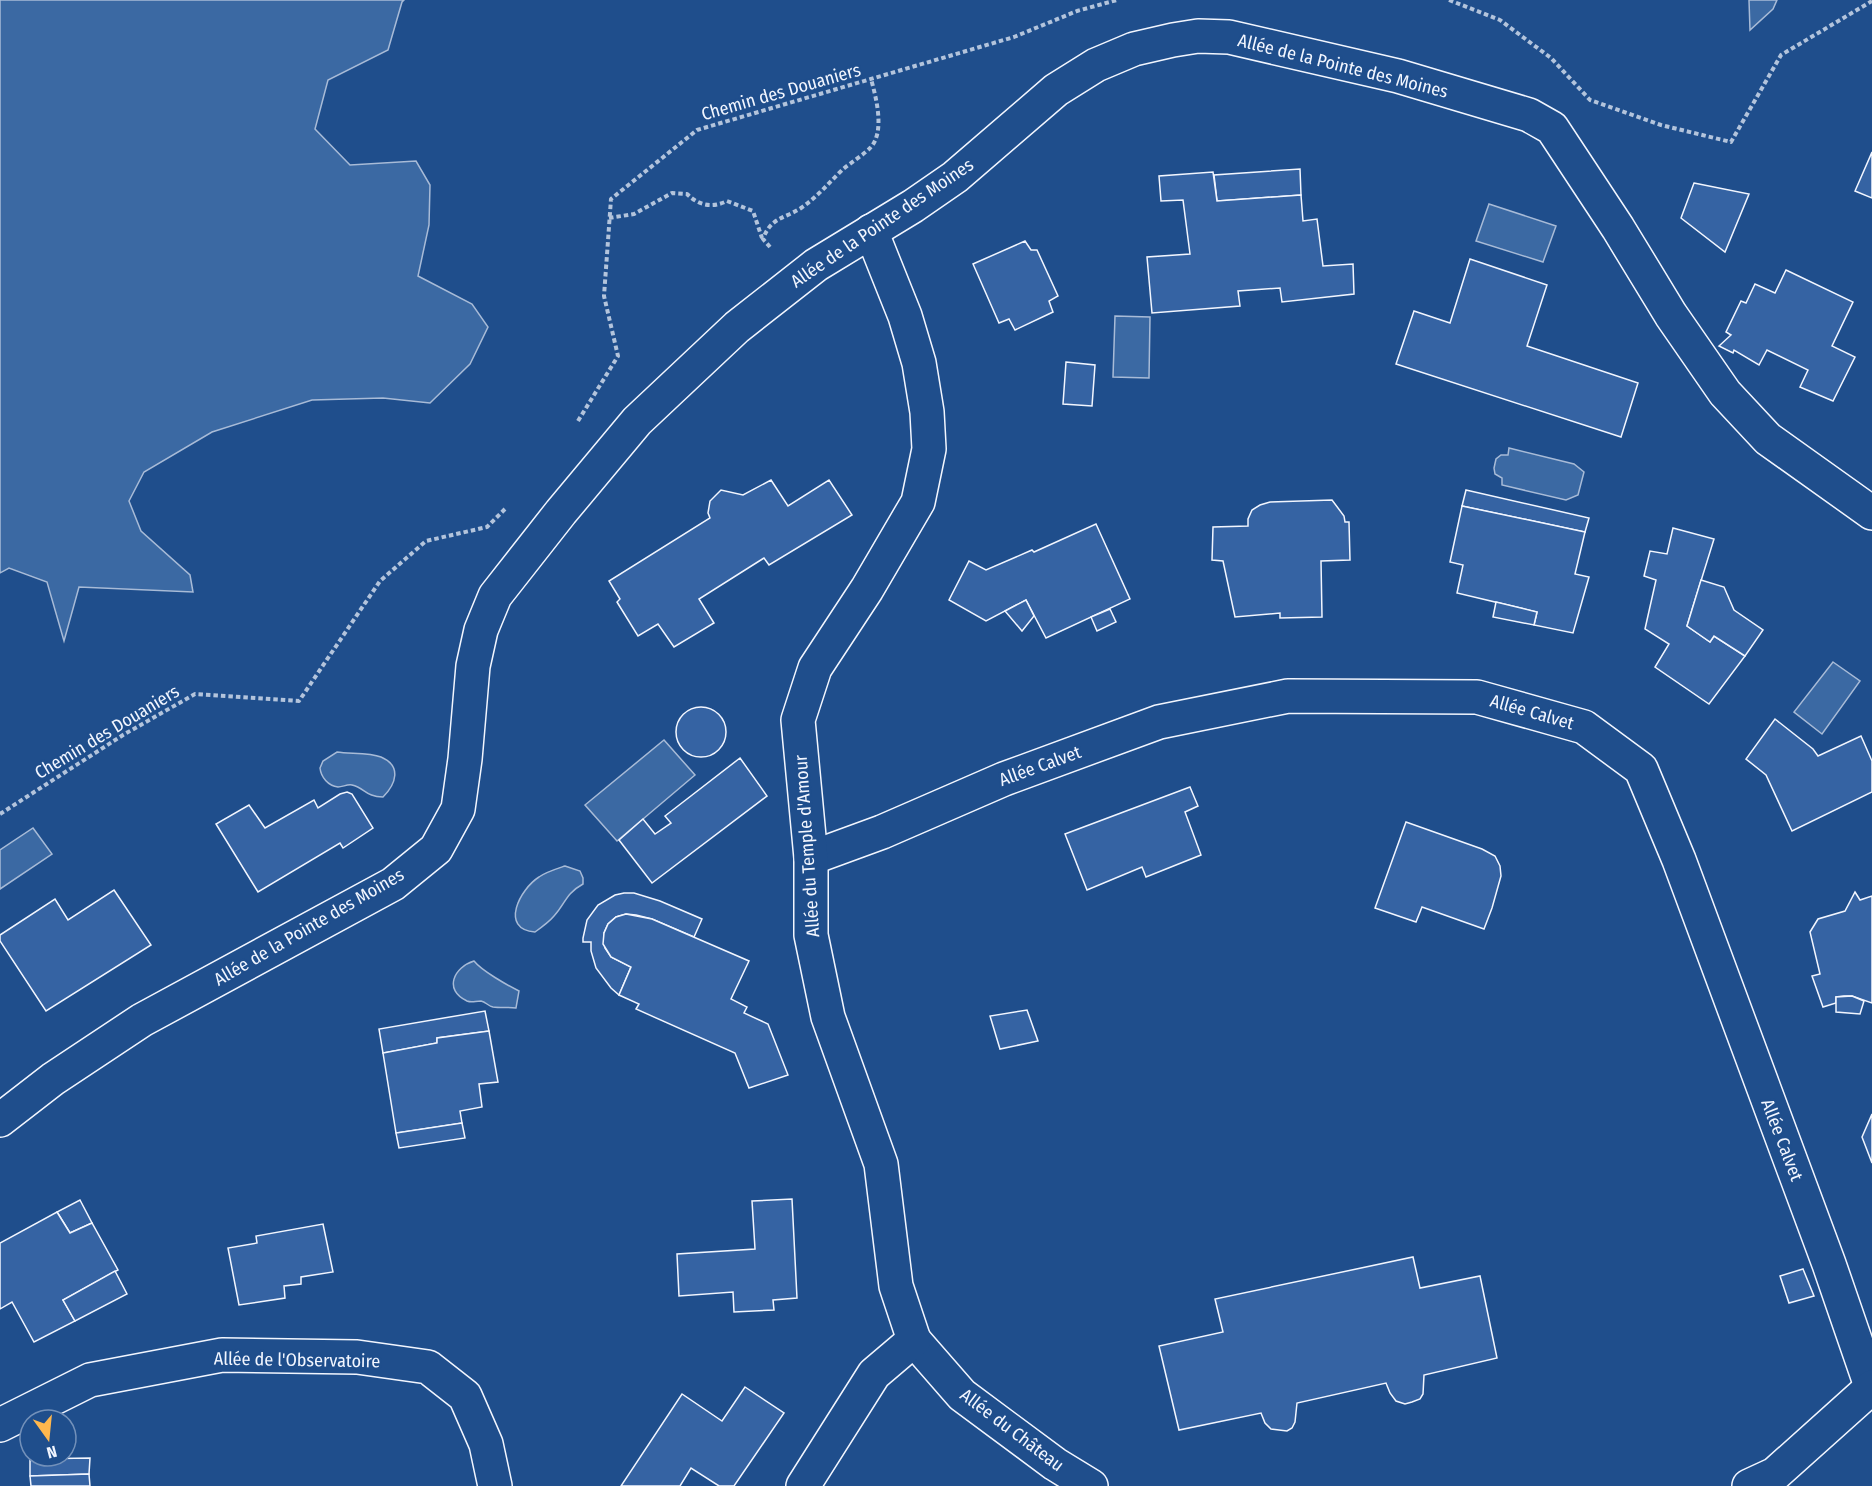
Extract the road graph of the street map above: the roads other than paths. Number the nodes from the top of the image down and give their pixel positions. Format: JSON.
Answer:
{"nodes":[{"id":1,"x":871,"y":231,"type":"junction"},
{"id":2,"x":1872,"y":513,"type":"edge"},
{"id":3,"x":811,"y":858,"type":"junction"},
{"id":4,"x":0,"y":1120,"type":"edge"},
{"id":5,"x":914,"y":1340,"type":"junction"},
{"id":6,"x":1872,"y":1388,"type":"edge"},
{"id":7,"x":0,"y":1425,"type":"edge"},
{"id":8,"x":495,"y":1486,"type":"edge"},
{"id":9,"x":803,"y":1486,"type":"edge"},
{"id":10,"x":1092,"y":1486,"type":"edge"},
{"id":11,"x":1749,"y":1486,"type":"edge"}],
"edges":[{"from":1,"to":2,"type":"street","name":"Allée de la Pointe des Moines"},
{"from":1,"to":3,"type":"street","name":"Allée du Temple d'Amour"},
{"from":1,"to":4,"type":"street","name":"Allée de la Pointe des Moines"},
{"from":3,"to":5,"type":"street","name":"Allée du Temple d'Amour"},
{"from":3,"to":6,"type":"street","name":"Allée Calvet"},
{"from":5,"to":9,"type":"street"},
{"from":5,"to":10,"type":"street","name":"Allée du Château"},
{"from":6,"to":11,"type":"street"},
{"from":7,"to":8,"type":"street","name":"Allée de l'Observatoire"}]}
